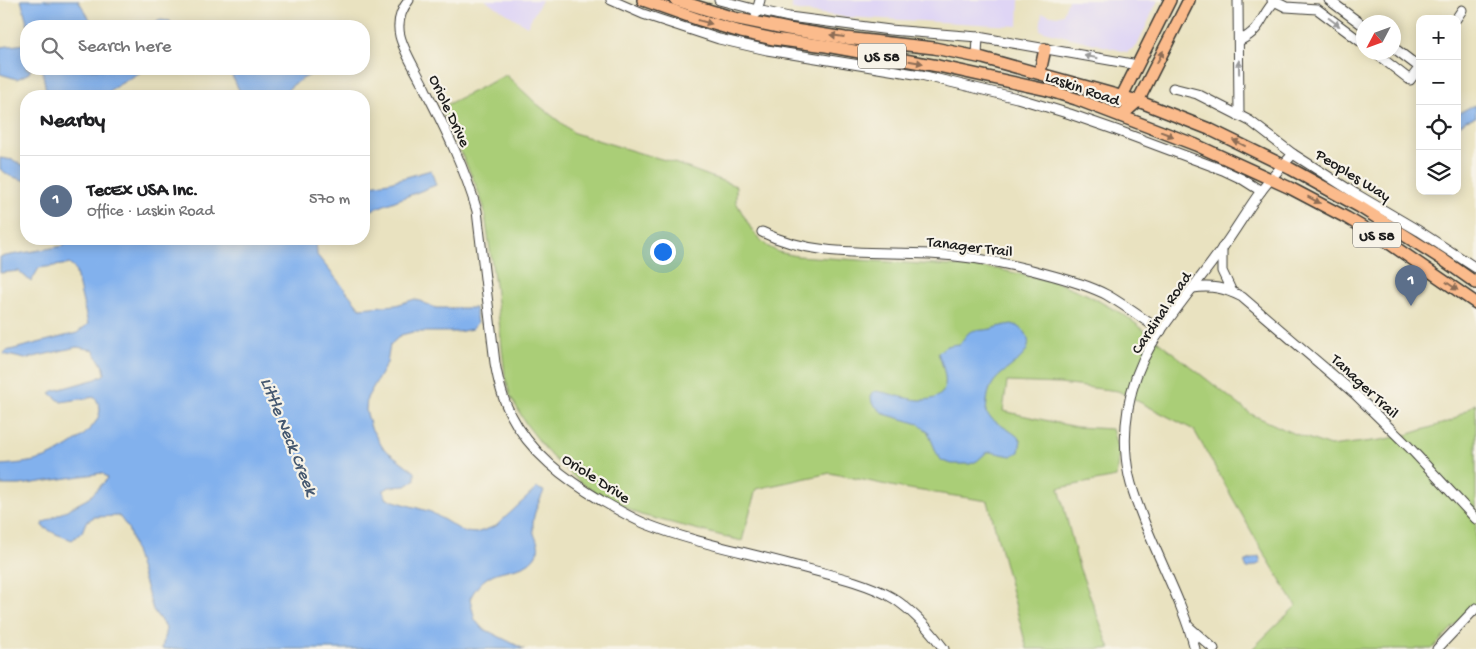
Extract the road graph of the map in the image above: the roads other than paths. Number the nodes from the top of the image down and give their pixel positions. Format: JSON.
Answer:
{"nodes":[{"id":1,"x":408,"y":0,"type":"edge"},
{"id":2,"x":611,"y":0,"type":"edge"},
{"id":3,"x":643,"y":0,"type":"edge"},
{"id":4,"x":676,"y":0,"type":"edge"},
{"id":5,"x":719,"y":0,"type":"edge"},
{"id":6,"x":760,"y":0,"type":"edge"},
{"id":7,"x":1170,"y":0,"type":"edge"},
{"id":8,"x":1189,"y":0,"type":"edge"},
{"id":9,"x":1238,"y":0,"type":"edge"},
{"id":10,"x":1274,"y":0,"type":"edge"},
{"id":11,"x":1324,"y":0,"type":"edge"},
{"id":12,"x":1329,"y":0,"type":"edge"},
{"id":13,"x":1317,"y":9,"type":"junction"},
{"id":14,"x":1462,"y":10,"type":"dead end"},
{"id":15,"x":1459,"y":15,"type":"edge"},
{"id":16,"x":756,"y":16,"type":"junction"},
{"id":17,"x":1356,"y":20,"type":"edge"},
{"id":18,"x":746,"y":33,"type":"junction"},
{"id":19,"x":978,"y":38,"type":"junction"},
{"id":20,"x":1356,"y":38,"type":"edge"},
{"id":21,"x":1238,"y":41,"type":"junction"},
{"id":22,"x":744,"y":45,"type":"junction"},
{"id":23,"x":1045,"y":49,"type":"junction"},
{"id":24,"x":1401,"y":53,"type":"edge"},
{"id":25,"x":977,"y":56,"type":"junction"},
{"id":26,"x":1384,"y":60,"type":"edge"},
{"id":27,"x":1416,"y":64,"type":"edge"},
{"id":28,"x":1138,"y":65,"type":"junction"},
{"id":29,"x":1040,"y":72,"type":"junction"},
{"id":30,"x":1416,"y":72,"type":"edge"},
{"id":31,"x":1173,"y":88,"type":"dead end"},
{"id":32,"x":1122,"y":96,"type":"junction"},
{"id":33,"x":1138,"y":101,"type":"junction"},
{"id":34,"x":1121,"y":116,"type":"junction"},
{"id":35,"x":1239,"y":116,"type":"junction"},
{"id":36,"x":1116,"y":130,"type":"junction"},
{"id":37,"x":1293,"y":154,"type":"junction"},
{"id":38,"x":1283,"y":165,"type":"junction"},
{"id":39,"x":1271,"y":178,"type":"junction"},
{"id":40,"x":1261,"y":191,"type":"junction"},
{"id":41,"x":762,"y":232,"type":"dead end"},
{"id":42,"x":1222,"y":248,"type":"junction"},
{"id":43,"x":1476,"y":268,"type":"edge"},
{"id":44,"x":1476,"y":282,"type":"edge"},
{"id":45,"x":1193,"y":288,"type":"junction"},
{"id":46,"x":1232,"y":292,"type":"junction"},
{"id":47,"x":1476,"y":304,"type":"edge"},
{"id":48,"x":1161,"y":331,"type":"junction"},
{"id":49,"x":1476,"y":520,"type":"edge"},
{"id":50,"x":1476,"y":608,"type":"edge"},
{"id":51,"x":1189,"y":627,"type":"junction"},
{"id":52,"x":944,"y":649,"type":"edge"},
{"id":53,"x":1195,"y":649,"type":"edge"},
{"id":54,"x":1214,"y":649,"type":"edge"},
{"id":55,"x":1437,"y":649,"type":"edge"}],
"edges":[{"from":1,"to":52,"type":"street","name":"Oriole Drive"},
{"from":2,"to":22,"type":"street","name":"Laskin Road"},
{"from":3,"to":18,"type":"main road","name":"Laskin Road","number":"US 58","one_way":true},
{"from":4,"to":16,"type":"main road","name":"Laskin Road","number":"US 58"},
{"from":5,"to":16,"type":"street","name":"Laskin Road"},
{"from":6,"to":16,"type":"street"},
{"from":7,"to":28,"type":"main road"},
{"from":33,"to":8,"type":"main road","one_way":true},
{"from":9,"to":21,"type":"street"},
{"from":10,"to":13,"type":"street"},
{"from":10,"to":21,"type":"street"},
{"from":11,"to":13,"type":"street"},
{"from":12,"to":17,"type":"street"},
{"from":13,"to":20,"type":"street","one_way":true},
{"from":14,"to":15,"type":"street"},
{"from":16,"to":19,"type":"street","name":"Laskin Road"},
{"from":25,"to":16,"type":"main road","name":"Laskin Road","number":"US 58","one_way":true},
{"from":18,"to":22,"type":"main road"},
{"from":18,"to":34,"type":"main road","name":"Laskin Road","number":"US 58","one_way":true},
{"from":19,"to":23,"type":"street","name":"Laskin Road"},
{"from":19,"to":25,"type":"street"},
{"from":35,"to":21,"type":"street","one_way":true},
{"from":22,"to":36,"type":"street","name":"Laskin Road"},
{"from":28,"to":23,"type":"street","name":"Laskin Road","one_way":true},
{"from":23,"to":29,"type":"main road"},
{"from":24,"to":27,"type":"street"},
{"from":25,"to":29,"type":"main road","name":"Laskin Road","number":"US 58"},
{"from":26,"to":30,"type":"street"},
{"from":28,"to":32,"type":"main road"},
{"from":29,"to":32,"type":"main road","name":"Laskin Road","number":"US 58"},
{"from":31,"to":35,"type":"street","name":"Peoples Way"},
{"from":32,"to":33,"type":"main road","name":"Laskin Road","number":"US 58"},
{"from":32,"to":34,"type":"main road"},
{"from":33,"to":34,"type":"main road"},
{"from":38,"to":33,"type":"main road","name":"Laskin Road","number":"US 58","one_way":true},
{"from":34,"to":36,"type":"street"},
{"from":34,"to":39,"type":"main road","name":"Laskin Road","number":"US 58","one_way":true},
{"from":35,"to":37,"type":"street","name":"Peoples Way"},
{"from":36,"to":40,"type":"street","name":"Laskin Road"},
{"from":37,"to":38,"type":"street","name":"Cardinal Road"},
{"from":37,"to":43,"type":"street","name":"Peoples Way"},
{"from":38,"to":39,"type":"street","name":"Cardinal Road"},
{"from":38,"to":44,"type":"main road","name":"Laskin Road","number":"US 58"},
{"from":39,"to":40,"type":"street","name":"Cardinal Road"},
{"from":39,"to":47,"type":"main road","name":"Laskin Road","number":"US 58","one_way":true},
{"from":40,"to":42,"type":"street","name":"Cardinal Road"},
{"from":41,"to":48,"type":"street","name":"Tanager Trail"},
{"from":42,"to":45,"type":"street","name":"Cardinal Road"},
{"from":42,"to":46,"type":"street"},
{"from":45,"to":46,"type":"street","name":"Tanager Trail"},
{"from":45,"to":48,"type":"street","name":"Cardinal Road"},
{"from":46,"to":49,"type":"street","name":"Tanager Trail"},
{"from":48,"to":51,"type":"street","name":"Cardinal Road"},
{"from":50,"to":55,"type":"street"},
{"from":51,"to":53,"type":"street","name":"Cardinal Road"},
{"from":51,"to":54,"type":"street"}]}
